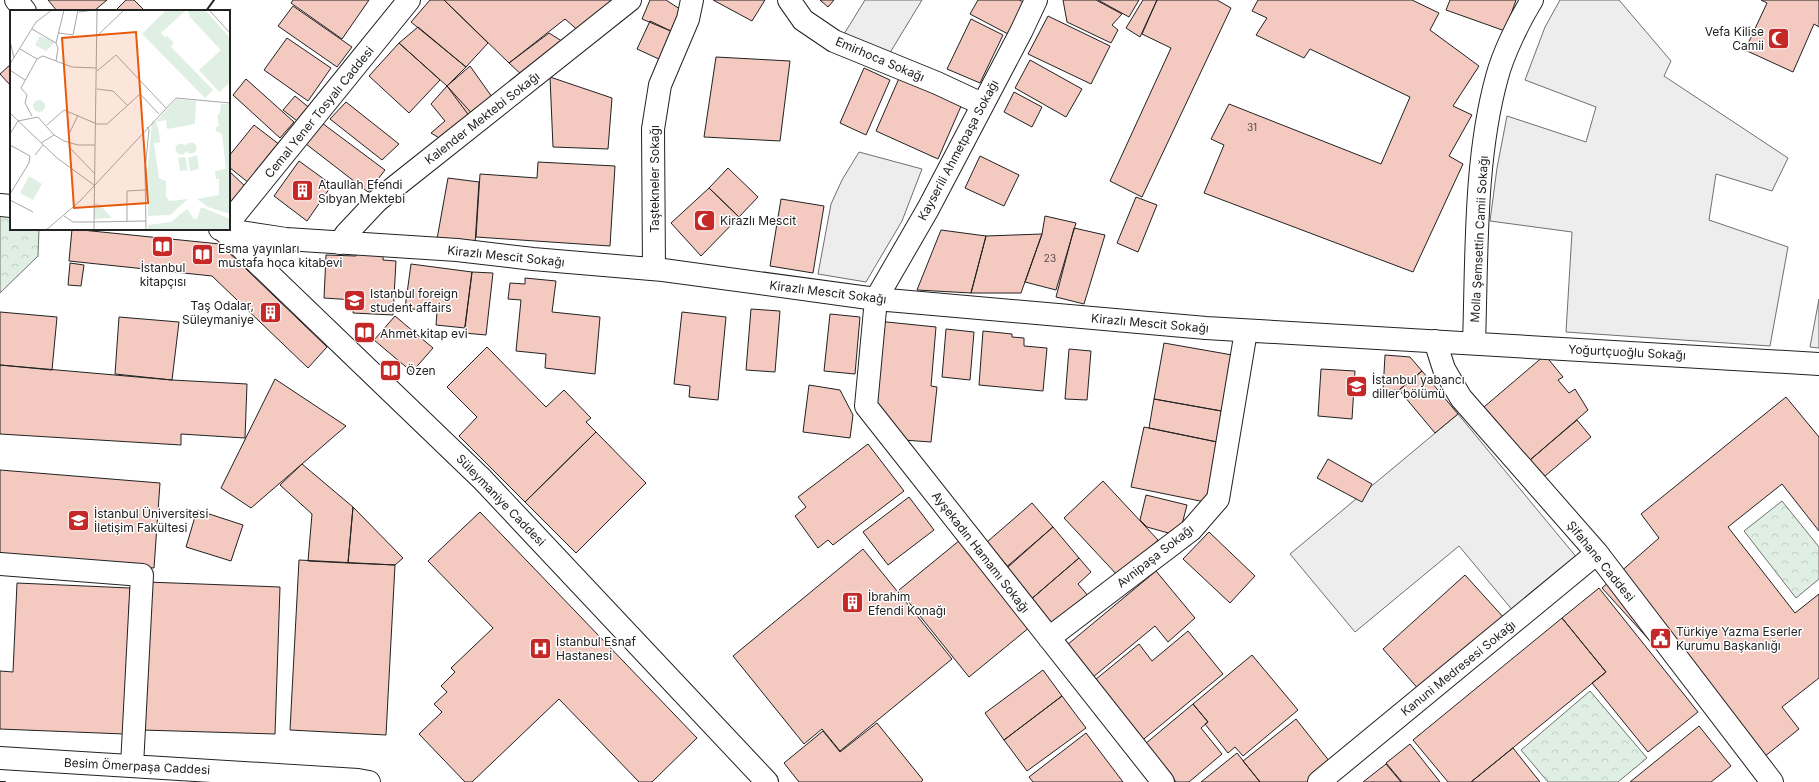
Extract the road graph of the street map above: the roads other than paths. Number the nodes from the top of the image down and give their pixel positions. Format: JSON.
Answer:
{"nodes":[{"id":1,"x":16,"y":0,"type":"edge"},
{"id":2,"x":409,"y":0,"type":"edge"},
{"id":3,"x":630,"y":0,"type":"edge"},
{"id":4,"x":692,"y":0,"type":"edge"},
{"id":5,"x":789,"y":0,"type":"edge"},
{"id":6,"x":1036,"y":0,"type":"edge"},
{"id":7,"x":1532,"y":0,"type":"edge"},
{"id":8,"x":24,"y":10,"type":"edge"},
{"id":9,"x":982,"y":104,"type":"junction"},
{"id":10,"x":0,"y":205,"type":"edge"},
{"id":11,"x":10,"y":206,"type":"edge"},
{"id":12,"x":230,"y":219,"type":"edge"},
{"id":13,"x":230,"y":229,"type":"edge"},
{"id":14,"x":225,"y":230,"type":"edge"},
{"id":15,"x":340,"y":243,"type":"junction"},
{"id":16,"x":654,"y":269,"type":"junction"},
{"id":17,"x":876,"y":299,"type":"junction"},
{"id":18,"x":1246,"y":331,"type":"junction"},
{"id":19,"x":1435,"y":340,"type":"junction"},
{"id":20,"x":1474,"y":343,"type":"junction"},
{"id":21,"x":1817,"y":365,"type":"edge"},
{"id":22,"x":1597,"y":553,"type":"junction"},
{"id":23,"x":0,"y":564,"type":"edge"},
{"id":24,"x":1049,"y":638,"type":"junction"},
{"id":25,"x":0,"y":758,"type":"edge"},
{"id":26,"x":132,"y":766,"type":"junction"},
{"id":27,"x":369,"y":782,"type":"edge"},
{"id":28,"x":767,"y":782,"type":"edge"},
{"id":29,"x":1163,"y":782,"type":"edge"},
{"id":30,"x":1319,"y":782,"type":"edge"},
{"id":31,"x":1772,"y":782,"type":"edge"}],
"edges":[{"from":1,"to":8,"type":"street"},
{"from":2,"to":12,"type":"street","name":"Cemal Yener Tosyalı Caddesi"},
{"from":3,"to":15,"type":"street","name":"Kalender Mektebi Sokağı"},
{"from":4,"to":16,"type":"street","name":"Taştekneler Sokağı"},
{"from":5,"to":9,"type":"street","name":"Emirhoca Sokağı"},
{"from":6,"to":9,"type":"street","name":"Kayserili Ahmetpaşa Sokağı"},
{"from":7,"to":20,"type":"street","name":"Molla Şemsettin Camii Sokağı"},
{"from":9,"to":17,"type":"street","name":"Kayserili Ahmetpaşa Sokağı"},
{"from":10,"to":11,"type":"street"},
{"from":13,"to":15,"type":"street","name":"Kirazlı Mescit Sokağı"},
{"from":14,"to":28,"type":"street","name":"Süleymaniye Caddesi"},
{"from":15,"to":16,"type":"street","name":"Kirazlı Mescit Sokağı"},
{"from":16,"to":17,"type":"street","name":"Kirazlı Mescit Sokağı"},
{"from":17,"to":18,"type":"street","name":"Kirazlı Mescit Sokağı"},
{"from":17,"to":24,"type":"street","name":"Ayşekadın Hamamı Sokağı"},
{"from":18,"to":19,"type":"street","name":"Kirazlı Mescit Sokağı"},
{"from":18,"to":24,"type":"street","name":"Avnipaşa Sokağı"},
{"from":19,"to":20,"type":"street","name":"Yoğurtçuoğlu Sokağı"},
{"from":19,"to":22,"type":"street","name":"Şifahane Caddesi"},
{"from":20,"to":21,"type":"street","name":"Yoğurtçuoğlu Sokağı"},
{"from":22,"to":30,"type":"street","name":"Kanuni Medresesi Sokağı"},
{"from":22,"to":31,"type":"street","name":"Şifahane Caddesi"},
{"from":23,"to":26,"type":"street"},
{"from":24,"to":29,"type":"street","name":"Ayşekadın Hamamı Sokağı"},
{"from":25,"to":26,"type":"street","name":"Besim Ömerpaşa Caddesi"},
{"from":26,"to":27,"type":"street","name":"Besim Ömerpaşa Caddesi"}]}
